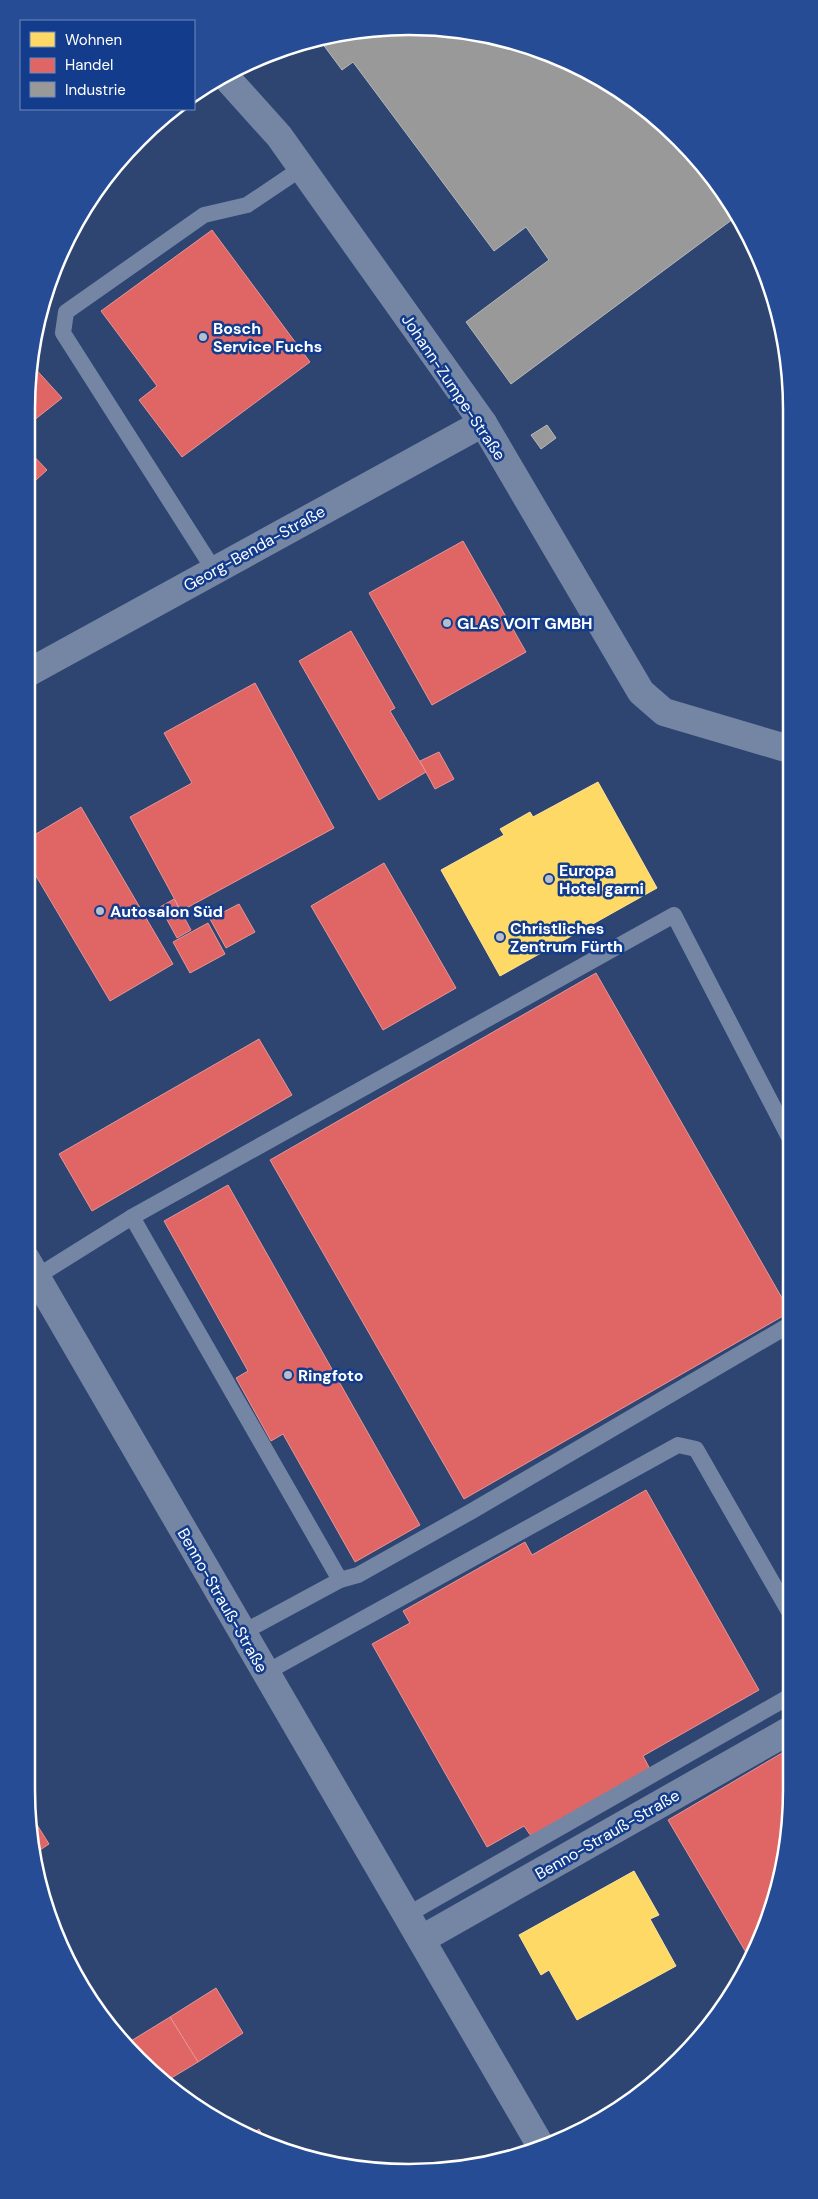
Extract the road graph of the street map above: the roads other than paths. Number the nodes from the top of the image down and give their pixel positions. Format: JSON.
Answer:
{"nodes":[{"id":1,"x":230,"y":81,"type":"edge"},
{"id":2,"x":302,"y":168,"type":"junction"},
{"id":3,"x":482,"y":423,"type":"junction"},
{"id":4,"x":214,"y":570,"type":"junction"},
{"id":5,"x":35,"y":669,"type":"edge"},
{"id":6,"x":783,"y":748,"type":"edge"},
{"id":7,"x":783,"y":1125,"type":"edge"},
{"id":8,"x":132,"y":1217,"type":"junction"},
{"id":9,"x":35,"y":1266,"type":"edge"},
{"id":10,"x":35,"y":1275,"type":"edge"},
{"id":11,"x":783,"y":1329,"type":"edge"},
{"id":12,"x":340,"y":1580,"type":"junction"},
{"id":13,"x":783,"y":1601,"type":"edge"},
{"id":14,"x":242,"y":1633,"type":"junction"},
{"id":15,"x":265,"y":1673,"type":"junction"},
{"id":16,"x":783,"y":1700,"type":"edge"},
{"id":17,"x":783,"y":1735,"type":"edge"},
{"id":18,"x":407,"y":1915,"type":"junction"},
{"id":19,"x":422,"y":1940,"type":"junction"},
{"id":20,"x":538,"y":2141,"type":"edge"}],
"edges":[{"from":1,"to":2,"type":"street","name":"Johann-Zumpe-Straße"},
{"from":2,"to":3,"type":"street","name":"Johann-Zumpe-Straße"},
{"from":2,"to":4,"type":"lane"},
{"from":3,"to":4,"type":"street","name":"Georg-Benda-Straße"},
{"from":3,"to":6,"type":"street","name":"Johann-Zumpe-Straße"},
{"from":4,"to":5,"type":"street","name":"Georg-Benda-Straße"},
{"from":7,"to":8,"type":"lane"},
{"from":8,"to":9,"type":"lane"},
{"from":8,"to":12,"type":"lane"},
{"from":10,"to":14,"type":"street","name":"Benno-Strauß-Straße"},
{"from":11,"to":12,"type":"lane"},
{"from":12,"to":14,"type":"lane"},
{"from":13,"to":15,"type":"lane"},
{"from":14,"to":15,"type":"street","name":"Benno-Strauß-Straße"},
{"from":15,"to":18,"type":"street","name":"Benno-Strauß-Straße"},
{"from":16,"to":18,"type":"lane"},
{"from":17,"to":19,"type":"street","name":"Benno-Strauß-Straße"},
{"from":18,"to":19,"type":"street","name":"Benno-Strauß-Straße"},
{"from":19,"to":20,"type":"street","name":"Benno-Strauß-Straße"}]}
